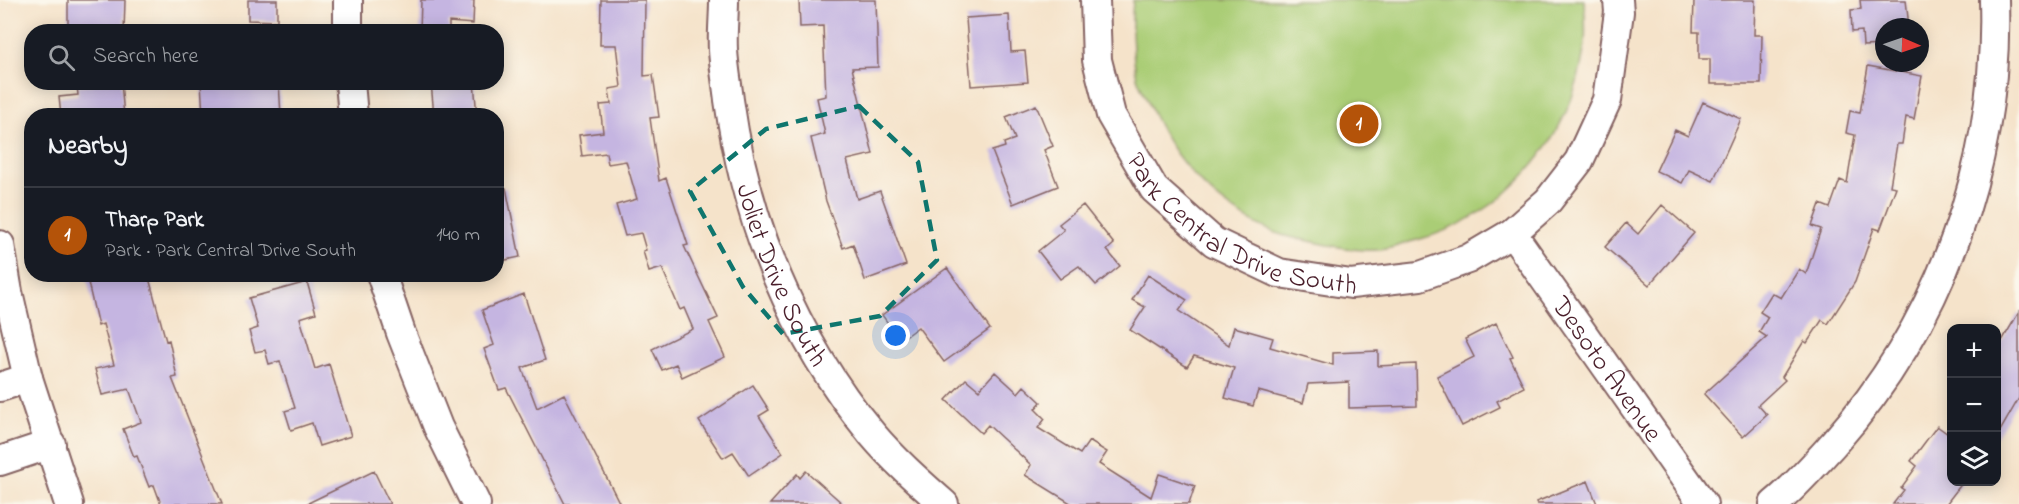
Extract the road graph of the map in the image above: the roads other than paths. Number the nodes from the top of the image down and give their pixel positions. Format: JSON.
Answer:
{"nodes":[{"id":1,"x":348,"y":0,"type":"edge"},
{"id":2,"x":724,"y":0,"type":"edge"},
{"id":3,"x":1095,"y":0,"type":"edge"},
{"id":4,"x":1618,"y":0,"type":"edge"},
{"id":5,"x":1994,"y":0,"type":"edge"},
{"id":6,"x":348,"y":24,"type":"edge"},
{"id":7,"x":351,"y":90,"type":"edge"},
{"id":8,"x":352,"y":108,"type":"edge"},
{"id":9,"x":1512,"y":233,"type":"junction"},
{"id":10,"x":0,"y":245,"type":"edge"},
{"id":11,"x":384,"y":282,"type":"edge"},
{"id":12,"x":28,"y":378,"type":"junction"},
{"id":13,"x":0,"y":387,"type":"edge"},
{"id":14,"x":51,"y":444,"type":"junction"},
{"id":15,"x":0,"y":460,"type":"edge"},
{"id":16,"x":69,"y":504,"type":"edge"},
{"id":17,"x":476,"y":504,"type":"edge"},
{"id":18,"x":943,"y":504,"type":"edge"},
{"id":19,"x":1703,"y":504,"type":"edge"},
{"id":20,"x":1774,"y":504,"type":"edge"}],
"edges":[{"from":1,"to":6,"type":"street"},
{"from":2,"to":18,"type":"street","name":"Joliet Drive South"},
{"from":3,"to":9,"type":"street","name":"Park Central Drive South"},
{"from":4,"to":9,"type":"street","name":"Park Central Drive South"},
{"from":5,"to":20,"type":"street"},
{"from":7,"to":8,"type":"street"},
{"from":9,"to":19,"type":"street","name":"Desoto Avenue"},
{"from":10,"to":12,"type":"street"},
{"from":11,"to":17,"type":"street"},
{"from":12,"to":13,"type":"street"},
{"from":12,"to":14,"type":"street"},
{"from":14,"to":15,"type":"street"},
{"from":14,"to":16,"type":"street"}]}
